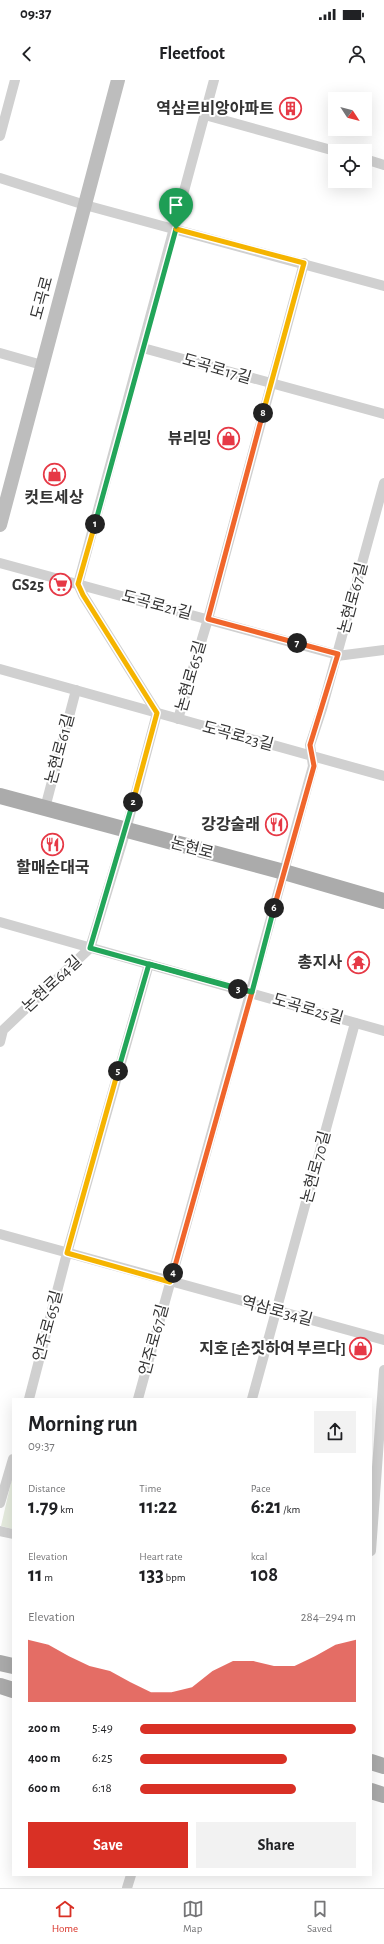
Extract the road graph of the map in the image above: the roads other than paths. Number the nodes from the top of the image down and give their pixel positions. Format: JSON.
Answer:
{"nodes":[{"id":1,"x":15,"y":80,"type":"edge"},
{"id":2,"x":118,"y":80,"type":"edge"},
{"id":3,"x":214,"y":80,"type":"edge"},
{"id":4,"x":205,"y":115,"type":"junction"},
{"id":5,"x":0,"y":136,"type":"edge"},
{"id":6,"x":328,"y":149,"type":"edge"},
{"id":7,"x":372,"y":161,"type":"edge"},
{"id":8,"x":384,"y":165,"type":"edge"},
{"id":9,"x":0,"y":178,"type":"edge"},
{"id":10,"x":85,"y":205,"type":"junction"},
{"id":11,"x":176,"y":229,"type":"junction"},
{"id":12,"x":304,"y":263,"type":"junction"},
{"id":13,"x":384,"y":286,"type":"edge"},
{"id":14,"x":143,"y":348,"type":"junction"},
{"id":15,"x":0,"y":353,"type":"edge"},
{"id":16,"x":42,"y":365,"type":"junction"},
{"id":17,"x":271,"y":384,"type":"junction"},
{"id":18,"x":384,"y":414,"type":"edge"},
{"id":19,"x":384,"y":484,"type":"edge"},
{"id":20,"x":0,"y":525,"type":"edge"},
{"id":21,"x":0,"y":563,"type":"edge"},
{"id":22,"x":78,"y":584,"type":"junction"},
{"id":23,"x":208,"y":619,"type":"junction"},
{"id":24,"x":384,"y":650,"type":"edge"},
{"id":25,"x":337,"y":655,"type":"junction"},
{"id":26,"x":0,"y":669,"type":"edge"},
{"id":27,"x":76,"y":690,"type":"junction"},
{"id":28,"x":157,"y":713,"type":"junction"},
{"id":29,"x":178,"y":719,"type":"junction"},
{"id":30,"x":313,"y":756,"type":"junction"},
{"id":31,"x":384,"y":776,"type":"edge"},
{"id":32,"x":0,"y":796,"type":"edge"},
{"id":33,"x":44,"y":808,"type":"junction"},
{"id":34,"x":126,"y":830,"type":"junction"},
{"id":35,"x":284,"y":872,"type":"junction"},
{"id":36,"x":384,"y":901,"type":"edge"},
{"id":37,"x":0,"y":922,"type":"edge"},
{"id":38,"x":90,"y":948,"type":"junction"},
{"id":39,"x":149,"y":964,"type":"junction"},
{"id":40,"x":252,"y":992,"type":"junction"},
{"id":41,"x":355,"y":1023,"type":"junction"},
{"id":42,"x":1,"y":1030,"type":"edge"},
{"id":43,"x":384,"y":1031,"type":"edge"},
{"id":44,"x":0,"y":1042,"type":"edge"},
{"id":45,"x":0,"y":1234,"type":"edge"},
{"id":46,"x":67,"y":1253,"type":"junction"},
{"id":47,"x":170,"y":1282,"type":"junction"},
{"id":48,"x":276,"y":1311,"type":"junction"},
{"id":49,"x":384,"y":1340,"type":"edge"},
{"id":50,"x":384,"y":1370,"type":"edge"},
{"id":51,"x":29,"y":1398,"type":"edge"},
{"id":52,"x":138,"y":1398,"type":"edge"},
{"id":53,"x":252,"y":1398,"type":"edge"},
{"id":54,"x":12,"y":1462,"type":"edge"},
{"id":55,"x":0,"y":1503,"type":"edge"},
{"id":56,"x":0,"y":1531,"type":"edge"},
{"id":57,"x":12,"y":1534,"type":"edge"},
{"id":58,"x":372,"y":1537,"type":"edge"},
{"id":59,"x":0,"y":1663,"type":"edge"},
{"id":60,"x":12,"y":1666,"type":"edge"},
{"id":61,"x":0,"y":1686,"type":"edge"},
{"id":62,"x":12,"y":1690,"type":"edge"},
{"id":63,"x":372,"y":1762,"type":"edge"},
{"id":64,"x":384,"y":1766,"type":"edge"},
{"id":65,"x":372,"y":1791,"type":"edge"},
{"id":66,"x":384,"y":1795,"type":"edge"},
{"id":67,"x":131,"y":1876,"type":"edge"},
{"id":68,"x":127,"y":1888,"type":"edge"}],
"edges":[{"from":1,"to":5,"type":"street"},
{"from":2,"to":10,"type":"main road","name":"도곡로"},
{"from":3,"to":4,"type":"street"},
{"from":4,"to":6,"type":"street"},
{"from":4,"to":11,"type":"street"},
{"from":7,"to":8,"type":"street"},
{"from":9,"to":10,"type":"street"},
{"from":10,"to":11,"type":"street"},
{"from":10,"to":16,"type":"main road","name":"도곡로"},
{"from":11,"to":12,"type":"street"},
{"from":11,"to":14,"type":"street"},
{"from":12,"to":13,"type":"street"},
{"from":12,"to":17,"type":"street","name":"논현로65길"},
{"from":14,"to":17,"type":"street","name":"도곡로17길"},
{"from":14,"to":22,"type":"street"},
{"from":15,"to":16,"type":"street"},
{"from":16,"to":20,"type":"main road","name":"도곡로"},
{"from":17,"to":18,"type":"street","name":"도곡로17길"},
{"from":17,"to":23,"type":"street","name":"논현로65길"},
{"from":19,"to":25,"type":"street","name":"논현로67길"},
{"from":21,"to":22,"type":"street","name":"도곡로21길"},
{"from":22,"to":23,"type":"street","name":"도곡로21길"},
{"from":22,"to":28,"type":"street"},
{"from":23,"to":25,"type":"street","name":"도곡로21길"},
{"from":23,"to":29,"type":"street","name":"논현로65길"},
{"from":24,"to":25,"type":"street"},
{"from":25,"to":30,"type":"street","name":"논현로67길"},
{"from":26,"to":27,"type":"street","name":"도곡로23길"},
{"from":27,"to":28,"type":"street","name":"도곡로23길"},
{"from":27,"to":33,"type":"street","name":"논현로61길"},
{"from":28,"to":29,"type":"street","name":"도곡로23길"},
{"from":28,"to":34,"type":"street","name":"논현로64길"},
{"from":29,"to":30,"type":"street","name":"도곡로23길"},
{"from":30,"to":31,"type":"street","name":"도곡로23길"},
{"from":30,"to":35,"type":"street","name":"논현로67길"},
{"from":32,"to":33,"type":"main road","name":"논현로"},
{"from":33,"to":34,"type":"main road","name":"논현로"},
{"from":34,"to":35,"type":"main road","name":"논현로"},
{"from":34,"to":38,"type":"street","name":"논현로64길"},
{"from":35,"to":36,"type":"main road","name":"논현로"},
{"from":35,"to":40,"type":"street","name":"논현로67길"},
{"from":37,"to":38,"type":"street","name":"도곡로25길"},
{"from":38,"to":39,"type":"street","name":"도곡로25길"},
{"from":38,"to":42,"type":"street","name":"논현로64길"},
{"from":39,"to":40,"type":"street","name":"도곡로25길"},
{"from":39,"to":46,"type":"street","name":"언주로65길"},
{"from":40,"to":41,"type":"street","name":"도곡로25길"},
{"from":40,"to":47,"type":"street","name":"언주로67길"},
{"from":41,"to":43,"type":"street","name":"도곡로25길"},
{"from":41,"to":48,"type":"street","name":"논현로70길"},
{"from":42,"to":44,"type":"street","name":"논현로64길"},
{"from":45,"to":46,"type":"street","name":"역삼로34길"},
{"from":46,"to":47,"type":"street","name":"역삼로34길"},
{"from":46,"to":51,"type":"street","name":"언주로65길"},
{"from":47,"to":48,"type":"street","name":"역삼로34길"},
{"from":47,"to":52,"type":"street","name":"언주로67길"},
{"from":48,"to":49,"type":"street","name":"역삼로34길"},
{"from":48,"to":53,"type":"street","name":"논현로70길"},
{"from":50,"to":58,"type":"street"},
{"from":54,"to":55,"type":"street"},
{"from":56,"to":57,"type":"street"},
{"from":59,"to":60,"type":"main road"},
{"from":61,"to":62,"type":"main road"},
{"from":63,"to":64,"type":"main road"},
{"from":65,"to":66,"type":"main road"},
{"from":67,"to":68,"type":"street"}]}
